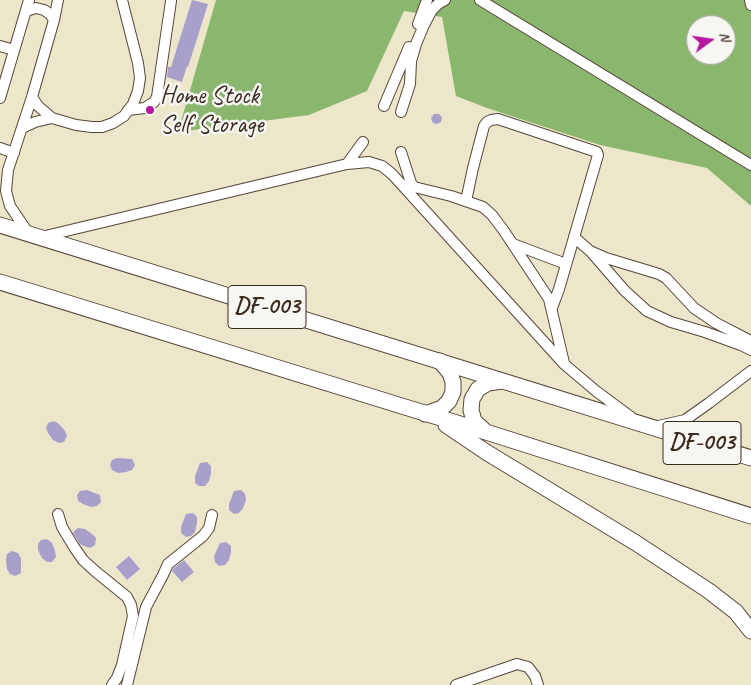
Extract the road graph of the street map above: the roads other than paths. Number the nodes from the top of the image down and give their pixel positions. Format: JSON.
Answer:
{"nodes":[{"id":1,"x":30,"y":0,"type":"edge"},
{"id":2,"x":58,"y":0,"type":"edge"},
{"id":3,"x":122,"y":0,"type":"edge"},
{"id":4,"x":427,"y":0,"type":"edge"},
{"id":5,"x":445,"y":0,"type":"edge"},
{"id":6,"x":480,"y":0,"type":"edge"},
{"id":7,"x":750,"y":0,"type":"edge"},
{"id":8,"x":171,"y":1,"type":"edge"},
{"id":9,"x":751,"y":5,"type":"edge"},
{"id":10,"x":26,"y":11,"type":"junction"},
{"id":11,"x":54,"y":20,"type":"junction"},
{"id":12,"x":0,"y":46,"type":"edge"},
{"id":13,"x":14,"y":50,"type":"junction"},
{"id":14,"x":3,"y":74,"type":"edge"},
{"id":15,"x":32,"y":97,"type":"junction"},
{"id":16,"x":0,"y":98,"type":"edge"},
{"id":17,"x":384,"y":106,"type":"dead end"},
{"id":18,"x":128,"y":110,"type":"junction"},
{"id":19,"x":401,"y":112,"type":"dead end"},
{"id":20,"x":52,"y":118,"type":"junction"},
{"id":21,"x":22,"y":128,"type":"junction"},
{"id":22,"x":362,"y":142,"type":"dead end"},
{"id":23,"x":0,"y":148,"type":"edge"},
{"id":24,"x":401,"y":152,"type":"dead end"},
{"id":25,"x":14,"y":153,"type":"junction"},
{"id":26,"x":347,"y":164,"type":"junction"},
{"id":27,"x":751,"y":165,"type":"edge"},
{"id":28,"x":409,"y":176,"type":"junction"},
{"id":29,"x":398,"y":179,"type":"junction"},
{"id":30,"x":466,"y":201,"type":"junction"},
{"id":31,"x":0,"y":225,"type":"edge"},
{"id":32,"x":35,"y":236,"type":"junction"},
{"id":33,"x":574,"y":237,"type":"junction"},
{"id":34,"x":513,"y":244,"type":"junction"},
{"id":35,"x":590,"y":251,"type":"junction"},
{"id":36,"x":566,"y":264,"type":"junction"},
{"id":37,"x":0,"y":282,"type":"edge"},
{"id":38,"x":552,"y":308,"type":"junction"},
{"id":39,"x":751,"y":341,"type":"edge"},
{"id":40,"x":751,"y":350,"type":"edge"},
{"id":41,"x":440,"y":361,"type":"junction"},
{"id":42,"x":564,"y":364,"type":"junction"},
{"id":43,"x":751,"y":371,"type":"edge"},
{"id":44,"x":503,"y":380,"type":"junction"},
{"id":45,"x":430,"y":416,"type":"junction"},
{"id":46,"x":647,"y":426,"type":"junction"},
{"id":47,"x":486,"y":432,"type":"junction"},
{"id":48,"x":751,"y":458,"type":"edge"},
{"id":49,"x":58,"y":514,"type":"dead end"},
{"id":50,"x":212,"y":515,"type":"dead end"},
{"id":51,"x":751,"y":516,"type":"edge"},
{"id":52,"x":751,"y":631,"type":"edge"},
{"id":53,"x":112,"y":685,"type":"edge"},
{"id":54,"x":127,"y":685,"type":"edge"},
{"id":55,"x":456,"y":685,"type":"edge"},
{"id":56,"x":538,"y":685,"type":"edge"}],
"edges":[{"from":1,"to":10,"type":"street"},
{"from":2,"to":11,"type":"street"},
{"from":3,"to":18,"type":"street"},
{"from":4,"to":17,"type":"street"},
{"from":5,"to":19,"type":"street"},
{"from":6,"to":27,"type":"street"},
{"from":7,"to":9,"type":"street"},
{"from":8,"to":18,"type":"street"},
{"from":10,"to":11,"type":"street"},
{"from":10,"to":13,"type":"street"},
{"from":11,"to":15,"type":"street"},
{"from":12,"to":13,"type":"street"},
{"from":13,"to":14,"type":"street"},
{"from":14,"to":16,"type":"street"},
{"from":15,"to":20,"type":"street"},
{"from":15,"to":21,"type":"street"},
{"from":18,"to":20,"type":"street"},
{"from":20,"to":21,"type":"street"},
{"from":21,"to":25,"type":"street"},
{"from":22,"to":26,"type":"street"},
{"from":23,"to":25,"type":"street"},
{"from":24,"to":28,"type":"street"},
{"from":25,"to":32,"type":"street"},
{"from":26,"to":29,"type":"street"},
{"from":26,"to":32,"type":"street"},
{"from":28,"to":29,"type":"street"},
{"from":28,"to":30,"type":"street"},
{"from":29,"to":42,"type":"street"},
{"from":30,"to":33,"type":"street"},
{"from":30,"to":34,"type":"street"},
{"from":31,"to":32,"type":"highway","number":"DF-003"},
{"from":32,"to":41,"type":"highway","number":"DF-003"},
{"from":33,"to":35,"type":"street"},
{"from":33,"to":36,"type":"street"},
{"from":34,"to":36,"type":"street"},
{"from":34,"to":38,"type":"street"},
{"from":35,"to":39,"type":"street"},
{"from":35,"to":40,"type":"street"},
{"from":36,"to":38,"type":"street"},
{"from":37,"to":45,"type":"highway","number":"DF-003"},
{"from":38,"to":42,"type":"street"},
{"from":41,"to":44,"type":"highway","number":"DF-003"},
{"from":41,"to":45,"type":"highway"},
{"from":42,"to":46,"type":"street"},
{"from":43,"to":46,"type":"street"},
{"from":44,"to":46,"type":"highway","number":"DF-003"},
{"from":44,"to":47,"type":"highway"},
{"from":45,"to":47,"type":"highway","number":"DF-003"},
{"from":45,"to":52,"type":"highway"},
{"from":46,"to":48,"type":"highway","number":"DF-003"},
{"from":47,"to":51,"type":"highway","number":"DF-003"},
{"from":49,"to":53,"type":"street"},
{"from":50,"to":54,"type":"street"},
{"from":55,"to":56,"type":"street"}]}
